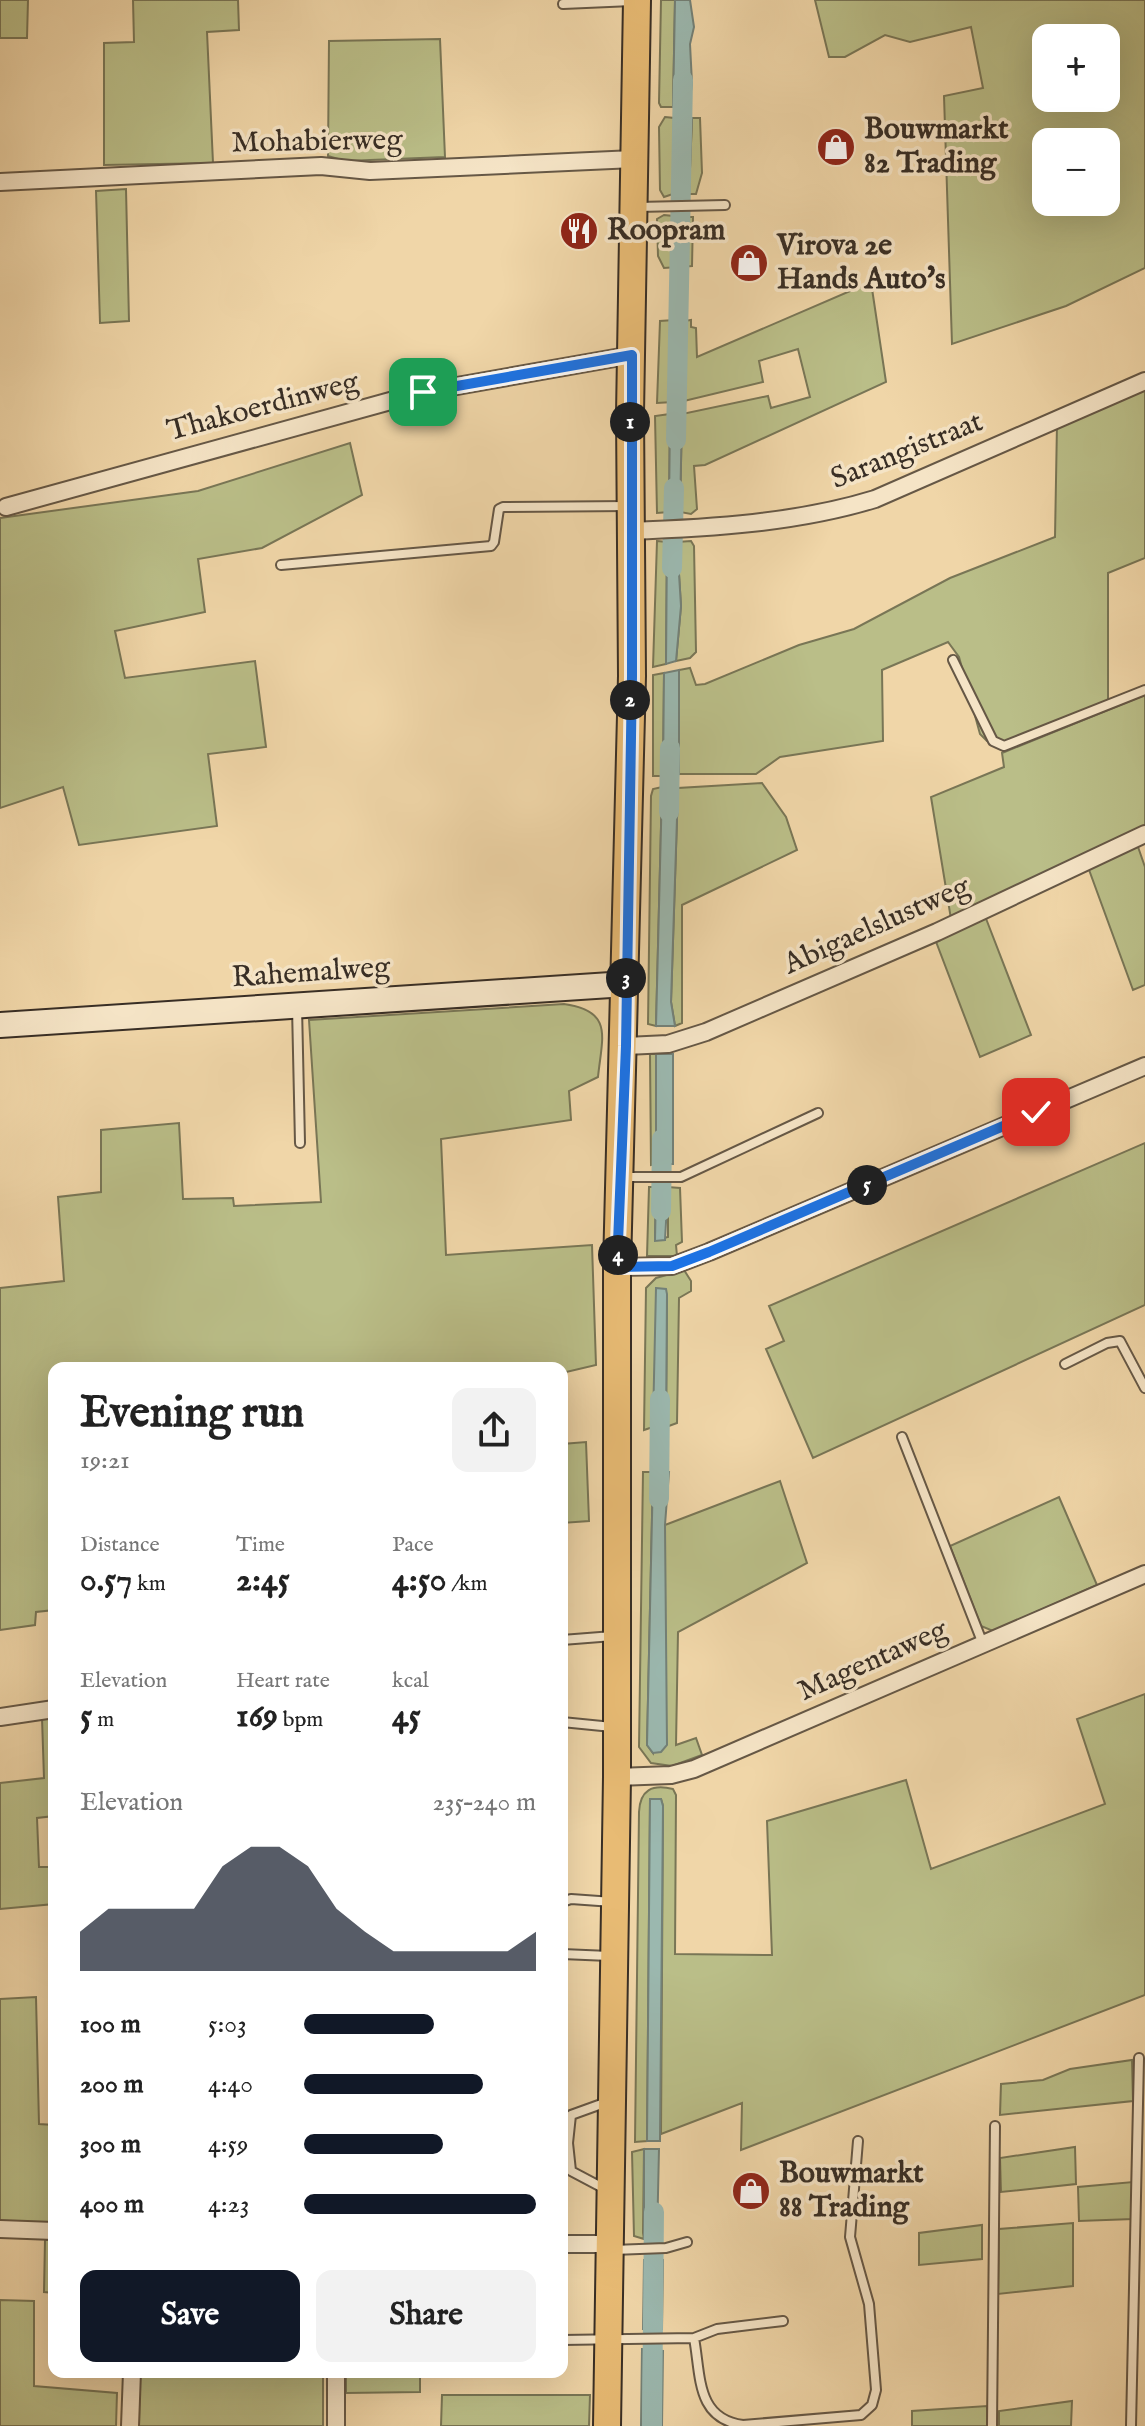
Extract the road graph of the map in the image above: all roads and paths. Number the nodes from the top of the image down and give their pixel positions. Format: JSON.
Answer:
{"nodes":[{"id":1,"x":637,"y":1,"type":"edge"},
{"id":2,"x":563,"y":4,"type":"dead end"},
{"id":3,"x":634,"y":159,"type":"junction"},
{"id":4,"x":0,"y":182,"type":"edge"},
{"id":5,"x":725,"y":205,"type":"dead end"},
{"id":6,"x":633,"y":207,"type":"junction"},
{"id":7,"x":632,"y":355,"type":"junction"},
{"id":8,"x":1145,"y":381,"type":"edge"},
{"id":9,"x":6,"y":507,"type":"dead end"},
{"id":10,"x":636,"y":522,"type":"junction"},
{"id":11,"x":281,"y":565,"type":"dead end"},
{"id":12,"x":953,"y":660,"type":"dead end"},
{"id":13,"x":1145,"y":690,"type":"edge"},
{"id":14,"x":1145,"y":834,"type":"edge"},
{"id":15,"x":626,"y":984,"type":"junction"},
{"id":16,"x":297,"y":1006,"type":"junction"},
{"id":17,"x":0,"y":1025,"type":"edge"},
{"id":18,"x":626,"y":1046,"type":"junction"},
{"id":19,"x":1145,"y":1066,"type":"edge"},
{"id":20,"x":818,"y":1113,"type":"dead end"},
{"id":21,"x":300,"y":1143,"type":"dead end"},
{"id":22,"x":622,"y":1177,"type":"junction"},
{"id":23,"x":617,"y":1267,"type":"junction"},
{"id":24,"x":1065,"y":1364,"type":"dead end"},
{"id":25,"x":1145,"y":1388,"type":"edge"},
{"id":26,"x":902,"y":1437,"type":"dead end"},
{"id":27,"x":1145,"y":1574,"type":"edge"},
{"id":28,"x":617,"y":1636,"type":"junction"},
{"id":29,"x":568,"y":1640,"type":"edge"},
{"id":30,"x":983,"y":1644,"type":"junction"},
{"id":31,"x":48,"y":1710,"type":"edge"},
{"id":32,"x":0,"y":1717,"type":"edge"},
{"id":33,"x":568,"y":1723,"type":"edge"},
{"id":34,"x":617,"y":1727,"type":"junction"},
{"id":35,"x":617,"y":1777,"type":"junction"},
{"id":36,"x":568,"y":1900,"type":"edge"},
{"id":37,"x":614,"y":1902,"type":"junction"},
{"id":38,"x":568,"y":1954,"type":"edge"},
{"id":39,"x":614,"y":1956,"type":"junction"},
{"id":40,"x":1139,"y":2058,"type":"dead end"},
{"id":41,"x":611,"y":2101,"type":"junction"},
{"id":42,"x":995,"y":2126,"type":"dead end"},
{"id":43,"x":858,"y":2141,"type":"dead end"},
{"id":44,"x":609,"y":2190,"type":"junction"},
{"id":45,"x":0,"y":2229,"type":"edge"},
{"id":46,"x":48,"y":2231,"type":"edge"},
{"id":47,"x":687,"y":2242,"type":"dead end"},
{"id":48,"x":568,"y":2245,"type":"edge"},
{"id":49,"x":609,"y":2248,"type":"junction"},
{"id":50,"x":783,"y":2321,"type":"dead end"},
{"id":51,"x":694,"y":2338,"type":"junction"},
{"id":52,"x":568,"y":2340,"type":"edge"},
{"id":53,"x":607,"y":2341,"type":"junction"},
{"id":54,"x":132,"y":2378,"type":"edge"},
{"id":55,"x":336,"y":2378,"type":"edge"},
{"id":56,"x":130,"y":2426,"type":"edge"},
{"id":57,"x":336,"y":2426,"type":"edge"},
{"id":58,"x":607,"y":2426,"type":"edge"},
{"id":59,"x":992,"y":2426,"type":"edge"},
{"id":60,"x":1131,"y":2426,"type":"edge"}],
"edges":[{"from":1,"to":2,"type":"lane"},
{"from":1,"to":3,"type":"main road"},
{"from":3,"to":4,"type":"street","name":"Mohabierweg"},
{"from":3,"to":6,"type":"main road"},
{"from":5,"to":6,"type":"lane"},
{"from":6,"to":7,"type":"main road"},
{"from":7,"to":9,"type":"street","name":"Thakoerdinweg"},
{"from":7,"to":10,"type":"main road"},
{"from":8,"to":10,"type":"street","name":"Sarangistraat"},
{"from":10,"to":11,"type":"lane"},
{"from":10,"to":15,"type":"main road"},
{"from":12,"to":13,"type":"lane"},
{"from":14,"to":18,"type":"street","name":"Abigaelslustweg"},
{"from":15,"to":16,"type":"street","name":"Rahemalweg"},
{"from":15,"to":18,"type":"main road"},
{"from":16,"to":17,"type":"street","name":"Rahemalweg"},
{"from":16,"to":21,"type":"lane"},
{"from":18,"to":22,"type":"main road"},
{"from":19,"to":23,"type":"street"},
{"from":20,"to":22,"type":"lane"},
{"from":22,"to":23,"type":"main road"},
{"from":23,"to":28,"type":"main road"},
{"from":24,"to":25,"type":"lane"},
{"from":26,"to":30,"type":"lane"},
{"from":27,"to":30,"type":"street","name":"Magentaweg"},
{"from":28,"to":29,"type":"lane"},
{"from":28,"to":34,"type":"main road"},
{"from":30,"to":35,"type":"street","name":"Magentaweg"},
{"from":31,"to":32,"type":"street"},
{"from":33,"to":34,"type":"lane"},
{"from":34,"to":35,"type":"main road"},
{"from":35,"to":37,"type":"main road"},
{"from":36,"to":37,"type":"lane"},
{"from":37,"to":39,"type":"main road"},
{"from":38,"to":39,"type":"lane"},
{"from":39,"to":41,"type":"main road"},
{"from":40,"to":60,"type":"lane"},
{"from":41,"to":44,"type":"main road"},
{"from":41,"to":44,"type":"lane"},
{"from":42,"to":59,"type":"lane"},
{"from":43,"to":51,"type":"lane"},
{"from":44,"to":49,"type":"main road"},
{"from":45,"to":46,"type":"street"},
{"from":47,"to":49,"type":"lane"},
{"from":48,"to":49,"type":"street"},
{"from":49,"to":53,"type":"main road"},
{"from":50,"to":51,"type":"lane"},
{"from":51,"to":53,"type":"lane"},
{"from":52,"to":53,"type":"lane"},
{"from":53,"to":58,"type":"main road"},
{"from":54,"to":56,"type":"street"},
{"from":55,"to":57,"type":"street"}]}
